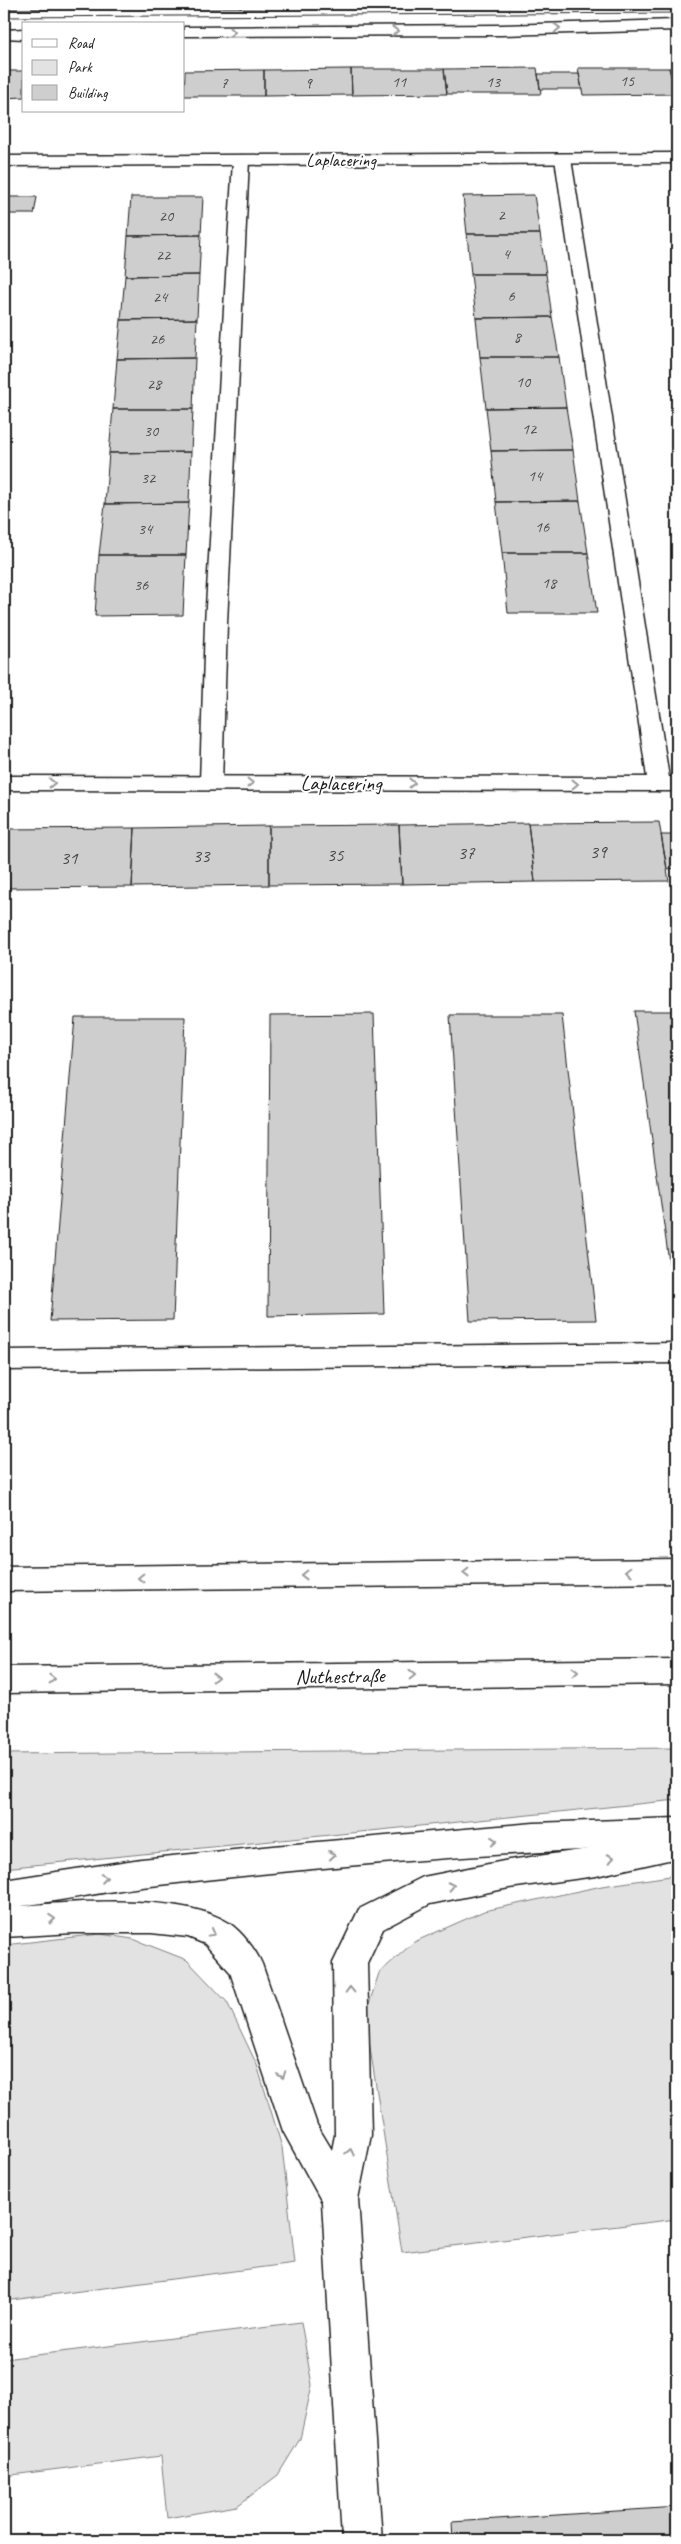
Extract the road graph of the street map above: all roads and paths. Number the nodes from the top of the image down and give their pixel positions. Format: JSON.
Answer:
{"nodes":[{"id":1,"x":677,"y":25,"type":"edge"},
{"id":2,"x":185,"y":32,"type":"edge"},
{"id":3,"x":4,"y":34,"type":"edge"},
{"id":4,"x":22,"y":34,"type":"edge"},
{"id":5,"x":677,"y":158,"type":"edge"},
{"id":6,"x":563,"y":159,"type":"junction"},
{"id":7,"x":241,"y":160,"type":"junction"},
{"id":8,"x":4,"y":161,"type":"edge"},
{"id":9,"x":4,"y":782,"type":"edge"},
{"id":10,"x":211,"y":783,"type":"junction"},
{"id":11,"x":668,"y":784,"type":"edge"},
{"id":12,"x":677,"y":1353,"type":"edge"},
{"id":13,"x":4,"y":1360,"type":"edge"},
{"id":14,"x":677,"y":1571,"type":"edge"},
{"id":15,"x":4,"y":1579,"type":"edge"},
{"id":16,"x":677,"y":1671,"type":"edge"},
{"id":17,"x":4,"y":1680,"type":"edge"},
{"id":18,"x":677,"y":1832,"type":"edge"},
{"id":19,"x":677,"y":1844,"type":"edge"},
{"id":20,"x":4,"y":1894,"type":"edge"},
{"id":21,"x":4,"y":1922,"type":"edge"},
{"id":22,"x":340,"y":2200,"type":"junction"},
{"id":23,"x":362,"y":2540,"type":"edge"}],
"edges":[{"from":2,"to":1,"type":"main road","one_way":true},
{"from":3,"to":4,"type":"main road"},
{"from":5,"to":6,"type":"main road","name":"Laplacering"},
{"from":6,"to":7,"type":"main road","name":"Laplacering"},
{"from":6,"to":11,"type":"main road"},
{"from":7,"to":8,"type":"main road","name":"Laplacering"},
{"from":7,"to":10,"type":"main road"},
{"from":9,"to":10,"type":"main road","name":"Laplacering","one_way":true},
{"from":10,"to":11,"type":"main road","name":"Laplacering","one_way":true},
{"from":12,"to":13,"type":"main road"},
{"from":14,"to":15,"type":"main road","one_way":true},
{"from":17,"to":16,"type":"main road","name":"Nuthestraße","one_way":true},
{"from":20,"to":18,"type":"main road","one_way":true},
{"from":22,"to":19,"type":"main road","one_way":true},
{"from":21,"to":22,"type":"main road","one_way":true},
{"from":22,"to":23,"type":"main road"}]}
